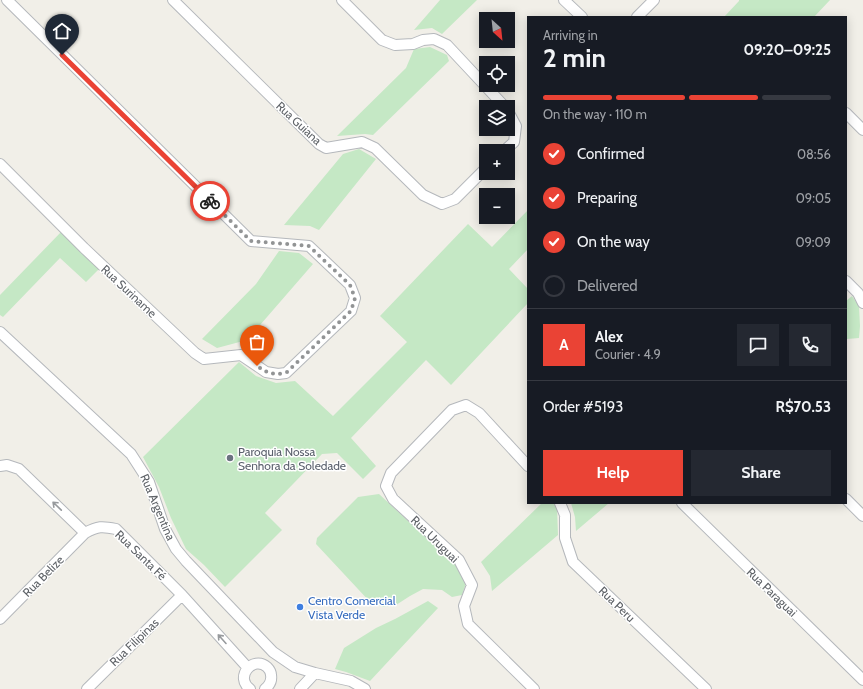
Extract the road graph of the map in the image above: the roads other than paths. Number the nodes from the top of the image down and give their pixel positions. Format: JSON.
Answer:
{"nodes":[{"id":1,"x":7,"y":0,"type":"edge"},
{"id":2,"x":174,"y":0,"type":"edge"},
{"id":3,"x":342,"y":0,"type":"edge"},
{"id":4,"x":564,"y":0,"type":"edge"},
{"id":5,"x":654,"y":0,"type":"edge"},
{"id":6,"x":581,"y":16,"type":"edge"},
{"id":7,"x":638,"y":16,"type":"edge"},
{"id":8,"x":497,"y":100,"type":"edge"},
{"id":9,"x":847,"y":114,"type":"edge"},
{"id":10,"x":515,"y":124,"type":"edge"},
{"id":11,"x":863,"y":130,"type":"edge"},
{"id":12,"x":515,"y":134,"type":"edge"},
{"id":13,"x":0,"y":164,"type":"edge"},
{"id":14,"x":479,"y":175,"type":"edge"},
{"id":15,"x":847,"y":282,"type":"edge"},
{"id":16,"x":863,"y":303,"type":"edge"},
{"id":17,"x":0,"y":332,"type":"edge"},
{"id":18,"x":527,"y":465,"type":"edge"},
{"id":19,"x":0,"y":466,"type":"edge"},
{"id":20,"x":847,"y":500,"type":"edge"},
{"id":21,"x":560,"y":504,"type":"edge"},
{"id":22,"x":683,"y":504,"type":"edge"},
{"id":23,"x":863,"y":516,"type":"edge"},
{"id":24,"x":85,"y":533,"type":"junction"},
{"id":25,"x":182,"y":595,"type":"junction"},
{"id":26,"x":0,"y":619,"type":"edge"},
{"id":27,"x":273,"y":652,"type":"junction"},
{"id":28,"x":265,"y":665,"type":"junction"},
{"id":29,"x":248,"y":668,"type":"junction"},
{"id":30,"x":315,"y":673,"type":"junction"},
{"id":31,"x":863,"y":680,"type":"edge"},
{"id":32,"x":271,"y":687,"type":"edge"},
{"id":33,"x":87,"y":689,"type":"edge"},
{"id":34,"x":250,"y":689,"type":"edge"},
{"id":35,"x":300,"y":689,"type":"edge"},
{"id":36,"x":365,"y":689,"type":"edge"},
{"id":37,"x":534,"y":689,"type":"edge"},
{"id":38,"x":706,"y":689,"type":"edge"}],
"edges":[{"from":1,"to":13,"type":"street","name":"Rua Suriname"},
{"from":2,"to":14,"type":"street","name":"Rua Guiana"},
{"from":3,"to":8,"type":"street"},
{"from":4,"to":6,"type":"street"},
{"from":5,"to":7,"type":"street"},
{"from":9,"to":11,"type":"street"},
{"from":10,"to":12,"type":"street"},
{"from":15,"to":16,"type":"street"},
{"from":17,"to":27,"type":"street","name":"Rua Argentina"},
{"from":18,"to":37,"type":"street","name":"Rua Uruguai"},
{"from":24,"to":19,"type":"street","one_way":true},
{"from":20,"to":23,"type":"street"},
{"from":21,"to":38,"type":"street","name":"Rua Peru"},
{"from":22,"to":31,"type":"street","name":"Rua Paraguai"},
{"from":24,"to":25,"type":"street","name":"Rua Santa Fé"},
{"from":24,"to":26,"type":"street","name":"Rua Belize"},
{"from":29,"to":25,"type":"street","name":"Rua Santa Fé","one_way":true},
{"from":25,"to":33,"type":"street","name":"Rua Filipinas"},
{"from":27,"to":28,"type":"street"},
{"from":27,"to":30,"type":"street","name":"Rua Argentina"},
{"from":28,"to":29,"type":"street"},
{"from":28,"to":32,"type":"street"},
{"from":29,"to":34,"type":"street"},
{"from":30,"to":35,"type":"street"},
{"from":30,"to":36,"type":"street","name":"Rua Argentina"}]}
